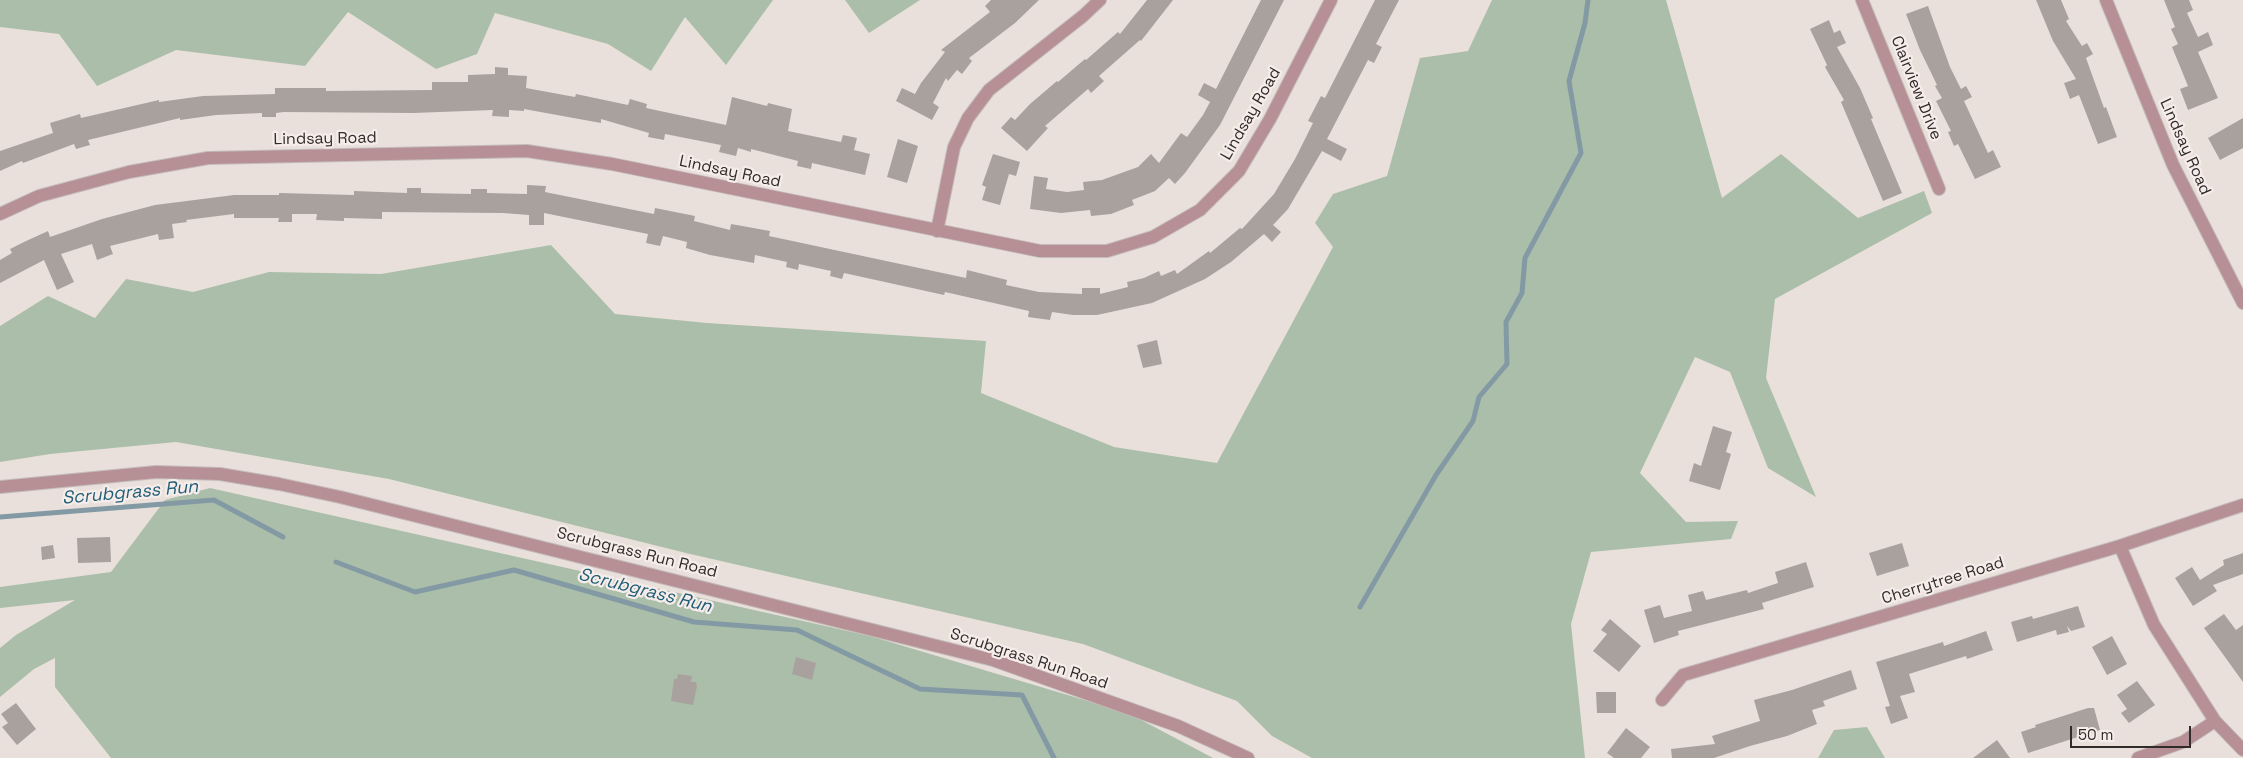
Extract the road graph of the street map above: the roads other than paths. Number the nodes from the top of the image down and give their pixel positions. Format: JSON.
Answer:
{"nodes":[{"id":1,"x":1100,"y":0,"type":"edge"},
{"id":2,"x":1331,"y":0,"type":"edge"},
{"id":3,"x":1862,"y":0,"type":"edge"},
{"id":4,"x":2106,"y":0,"type":"edge"},
{"id":5,"x":1939,"y":189,"type":"dead end"},
{"id":6,"x":0,"y":214,"type":"edge"},
{"id":7,"x":937,"y":231,"type":"junction"},
{"id":8,"x":2243,"y":303,"type":"edge"},
{"id":9,"x":0,"y":487,"type":"edge"},
{"id":10,"x":2243,"y":505,"type":"edge"},
{"id":11,"x":2120,"y":546,"type":"junction"},
{"id":12,"x":1662,"y":700,"type":"dead end"},
{"id":13,"x":2215,"y":721,"type":"junction"},
{"id":14,"x":2243,"y":750,"type":"edge"},
{"id":15,"x":1248,"y":758,"type":"edge"},
{"id":16,"x":2138,"y":758,"type":"edge"}],
"edges":[{"from":1,"to":7,"type":"street"},
{"from":2,"to":7,"type":"street","name":"Lindsay Road"},
{"from":3,"to":5,"type":"street","name":"Clairview Drive"},
{"from":4,"to":8,"type":"street","name":"Lindsay Road"},
{"from":6,"to":7,"type":"street","name":"Lindsay Road"},
{"from":9,"to":15,"type":"street","name":"Scrubgrass Run Road"},
{"from":10,"to":11,"type":"street","name":"Cherrytree Road"},
{"from":11,"to":12,"type":"street","name":"Cherrytree Road"},
{"from":11,"to":13,"type":"street"},
{"from":13,"to":14,"type":"street"},
{"from":13,"to":16,"type":"street"}]}
